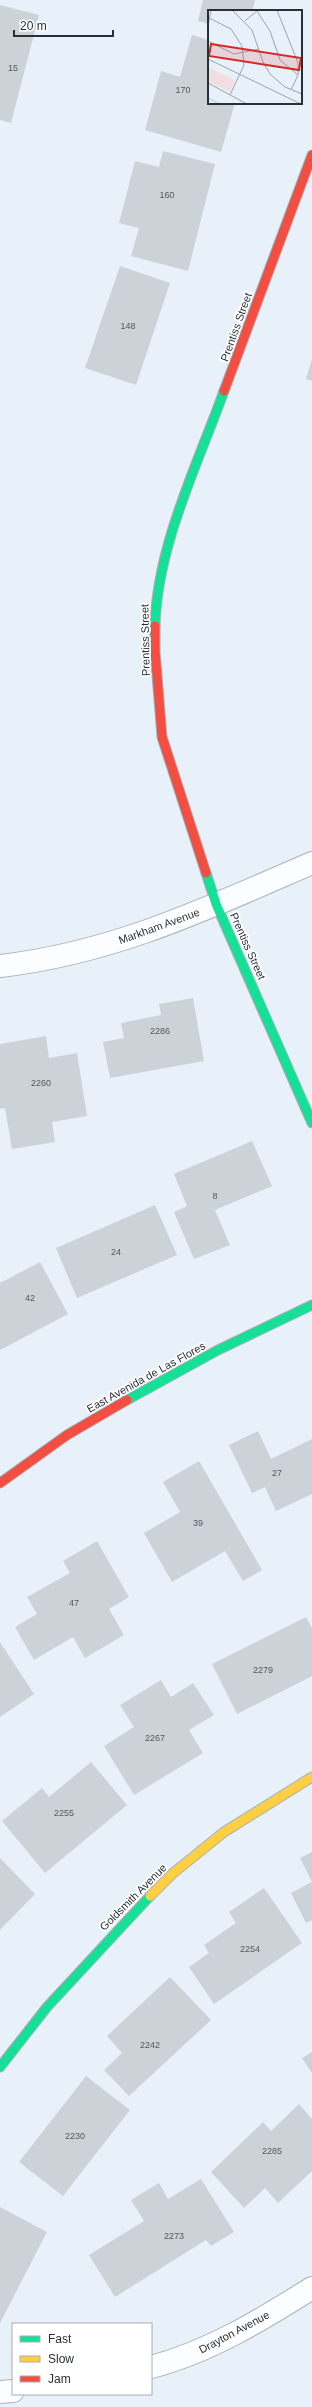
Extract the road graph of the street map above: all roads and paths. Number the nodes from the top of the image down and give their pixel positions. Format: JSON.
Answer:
{"nodes":[{"id":1,"x":310,"y":169,"type":"edge"},
{"id":2,"x":312,"y":863,"type":"edge"},
{"id":3,"x":216,"y":904,"type":"junction"},
{"id":4,"x":0,"y":966,"type":"edge"},
{"id":5,"x":312,"y":1123,"type":"edge"},
{"id":6,"x":312,"y":1305,"type":"edge"},
{"id":7,"x":0,"y":1483,"type":"edge"},
{"id":8,"x":312,"y":1777,"type":"edge"},
{"id":9,"x":0,"y":2066,"type":"edge"},
{"id":10,"x":312,"y":2288,"type":"edge"},
{"id":11,"x":152,"y":2367,"type":"edge"},
{"id":12,"x":12,"y":2391,"type":"edge"},
{"id":13,"x":0,"y":2392,"type":"edge"}],
"edges":[{"from":1,"to":3,"type":"street","name":"Prentiss Street"},
{"from":2,"to":3,"type":"street","name":"Markham Avenue"},
{"from":3,"to":4,"type":"street","name":"Markham Avenue"},
{"from":3,"to":5,"type":"street","name":"Prentiss Street"},
{"from":6,"to":7,"type":"street","name":"East Avenida de Las Flores"},
{"from":8,"to":9,"type":"street","name":"Goldsmith Avenue"},
{"from":10,"to":11,"type":"street","name":"Drayton Avenue"},
{"from":12,"to":13,"type":"street"}]}
